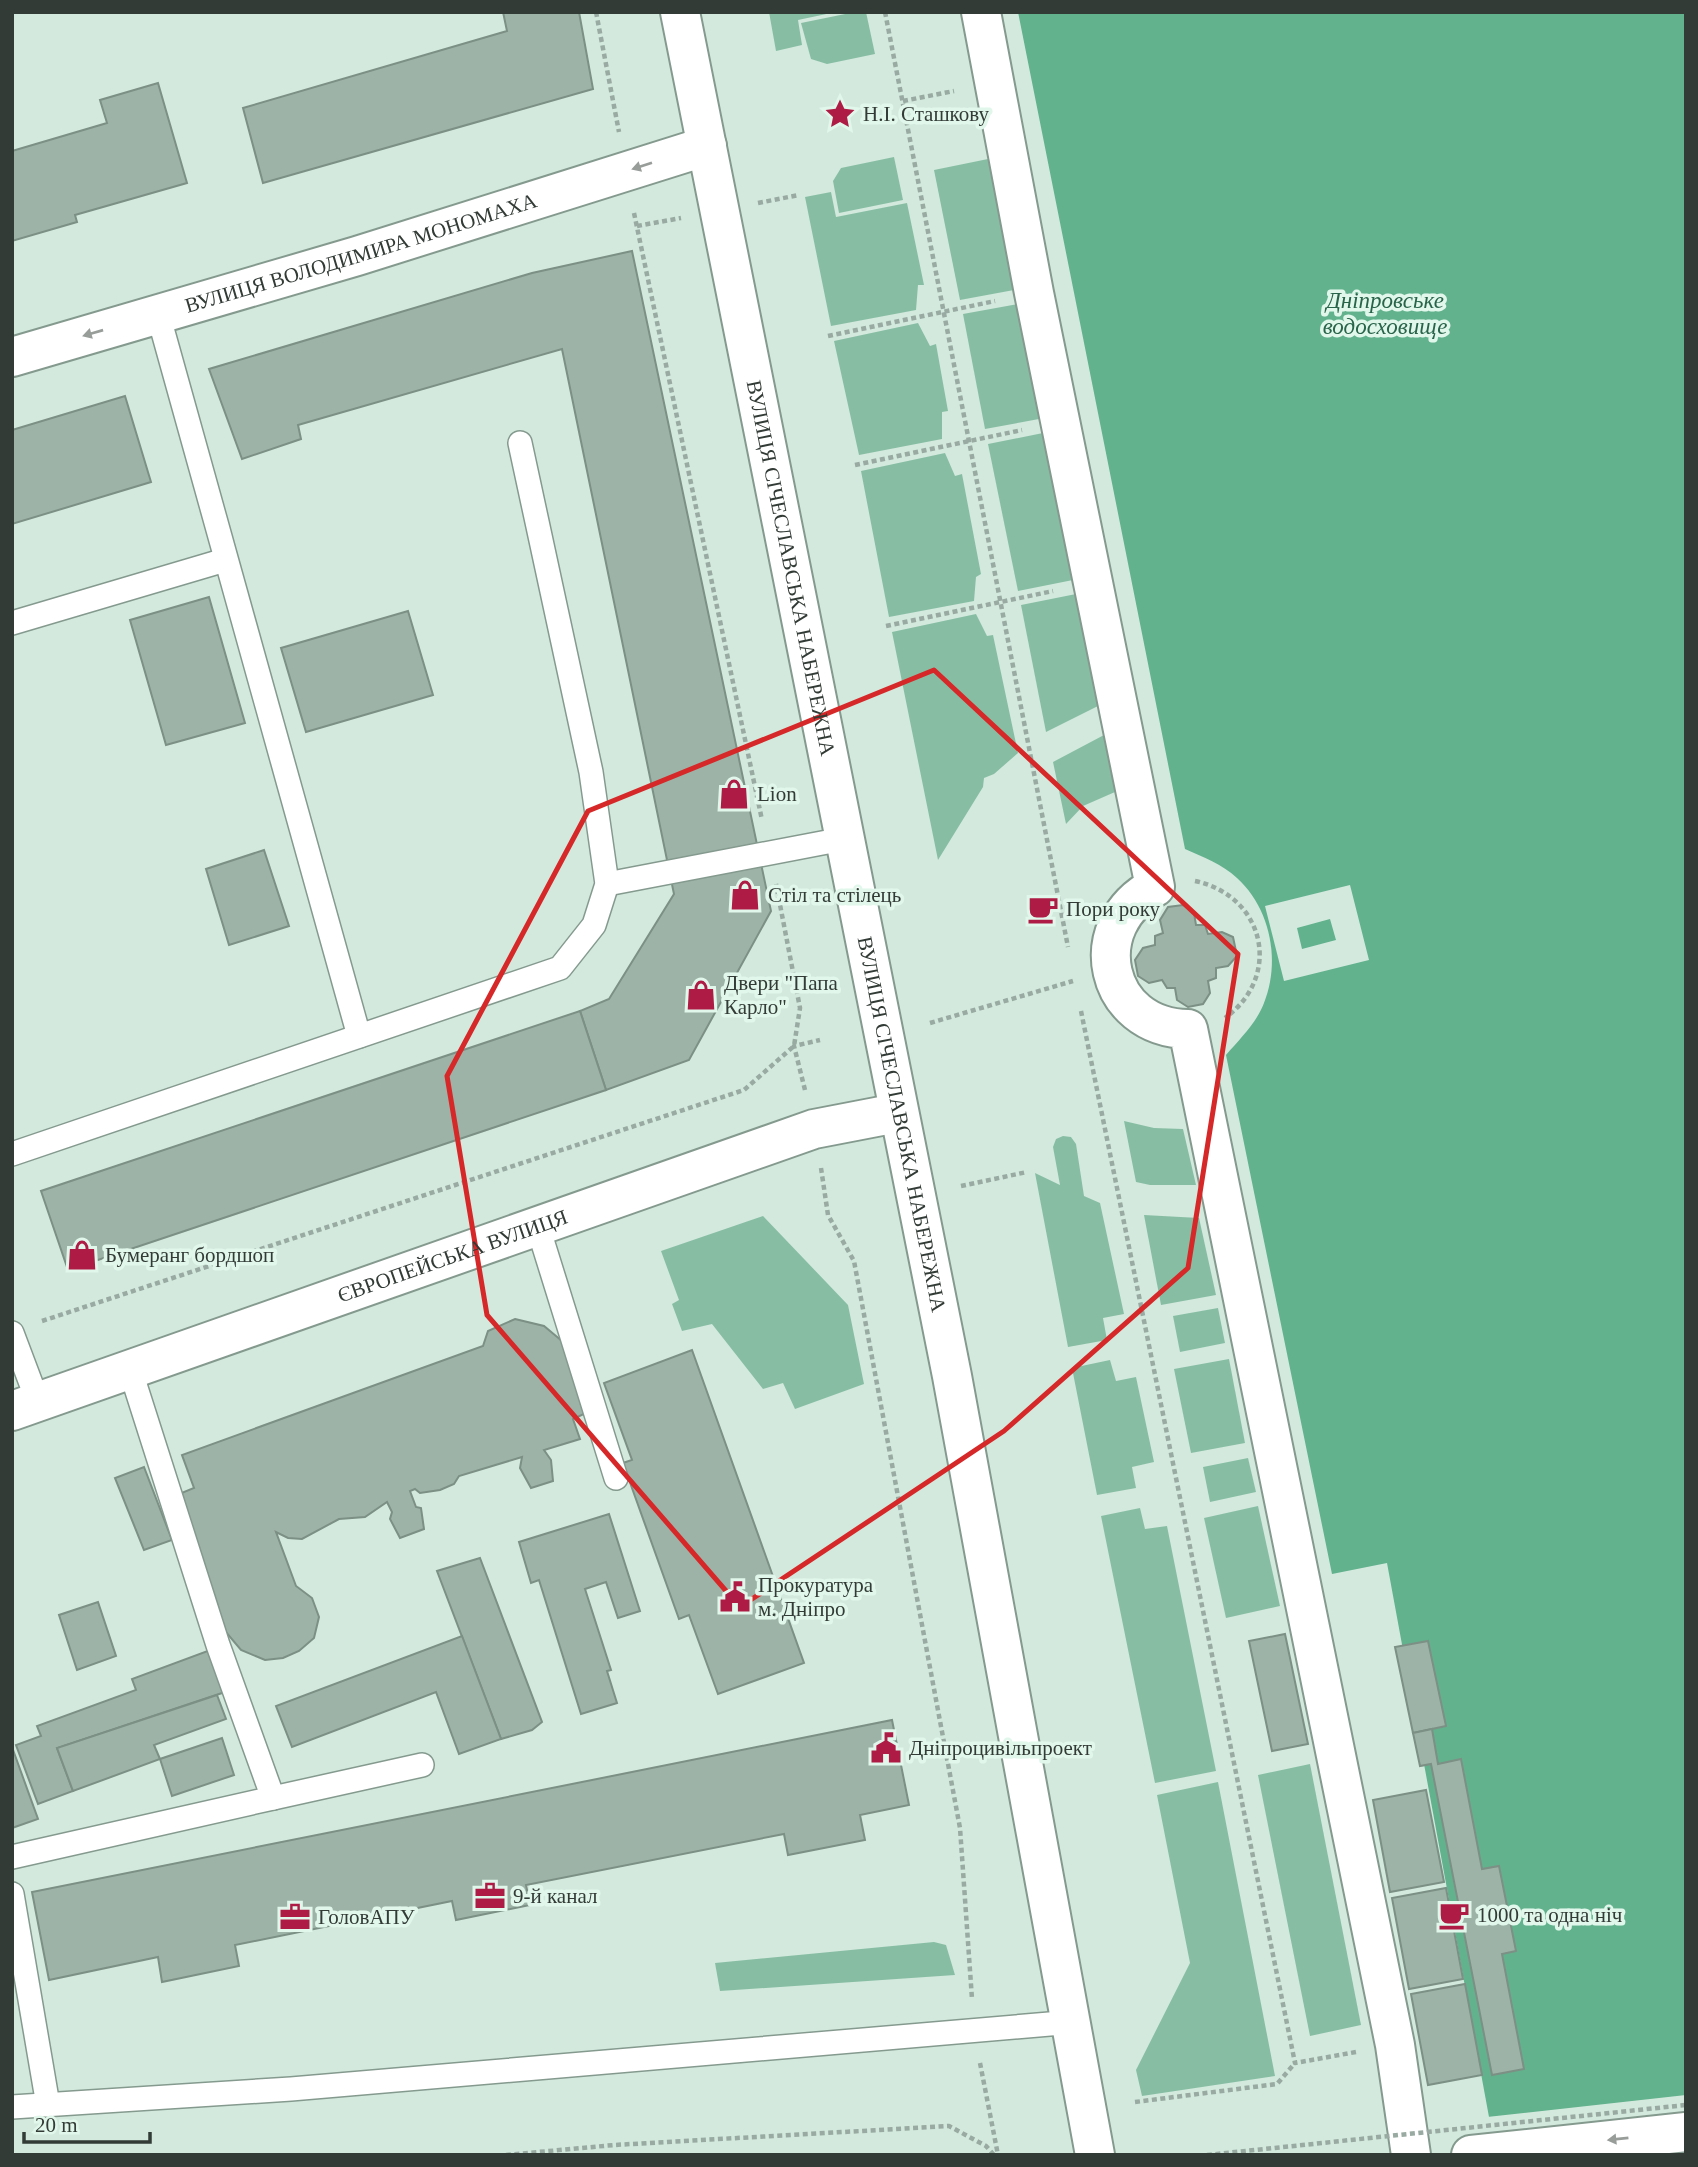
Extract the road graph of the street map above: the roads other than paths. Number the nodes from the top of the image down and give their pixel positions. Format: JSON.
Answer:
{"nodes":[{"id":1,"x":680,"y":12,"type":"edge"},
{"id":2,"x":981,"y":12,"type":"edge"},
{"id":3,"x":707,"y":146,"type":"junction"},
{"id":4,"x":158,"y":314,"type":"junction"},
{"id":5,"x":12,"y":357,"type":"edge"},
{"id":6,"x":520,"y":443,"type":"dead end"},
{"id":7,"x":225,"y":560,"type":"junction"},
{"id":8,"x":12,"y":623,"type":"edge"},
{"id":9,"x":844,"y":839,"type":"junction"},
{"id":10,"x":607,"y":884,"type":"junction"},
{"id":11,"x":359,"y":1036,"type":"junction"},
{"id":12,"x":897,"y":1113,"type":"junction"},
{"id":13,"x":12,"y":1154,"type":"edge"},
{"id":14,"x":537,"y":1224,"type":"junction"},
{"id":15,"x":12,"y":1333,"type":"edge"},
{"id":16,"x":130,"y":1369,"type":"junction"},
{"id":17,"x":25,"y":1407,"type":"edge"},
{"id":18,"x":616,"y":1478,"type":"dead end"},
{"id":19,"x":422,"y":1765,"type":"dead end"},
{"id":20,"x":273,"y":1798,"type":"junction"},
{"id":21,"x":12,"y":1857,"type":"edge"},
{"id":22,"x":12,"y":1894,"type":"edge"},
{"id":23,"x":1073,"y":2022,"type":"junction"},
{"id":24,"x":48,"y":2105,"type":"junction"},
{"id":25,"x":12,"y":2107,"type":"edge"},
{"id":26,"x":1686,"y":2132,"type":"edge"},
{"id":27,"x":1096,"y":2155,"type":"edge"},
{"id":28,"x":1411,"y":2155,"type":"edge"},
{"id":29,"x":1471,"y":2155,"type":"edge"}],
"edges":[{"from":1,"to":3,"type":"street","name":"ВУЛИЦЯ СІЧЕСЛАВСЬКА НАБЕРЕЖНА"},
{"from":2,"to":28,"type":"street"},
{"from":3,"to":4,"type":"street","name":"ВУЛИЦЯ ВОЛОДИМИРА МОНОМАХА","one_way":true},
{"from":3,"to":9,"type":"street","name":"ВУЛИЦЯ СІЧЕСЛАВСЬКА НАБЕРЕЖНА"},
{"from":4,"to":5,"type":"street","name":"ВУЛИЦЯ ВОЛОДИМИРА МОНОМАХА","one_way":true},
{"from":4,"to":7,"type":"lane"},
{"from":6,"to":10,"type":"lane"},
{"from":7,"to":8,"type":"lane"},
{"from":7,"to":11,"type":"lane"},
{"from":9,"to":10,"type":"lane"},
{"from":9,"to":12,"type":"street","name":"ВУЛИЦЯ СІЧЕСЛАВСЬКА НАБЕРЕЖНА"},
{"from":10,"to":11,"type":"lane"},
{"from":11,"to":13,"type":"lane"},
{"from":12,"to":14,"type":"street","name":"ЄВРОПЕЙСЬКА ВУЛИЦЯ"},
{"from":12,"to":23,"type":"street","name":"ВУЛИЦЯ СІЧЕСЛАВСЬКА НАБЕРЕЖНА"},
{"from":14,"to":16,"type":"street","name":"ЄВРОПЕЙСЬКА ВУЛИЦЯ"},
{"from":14,"to":18,"type":"lane"},
{"from":15,"to":17,"type":"lane"},
{"from":16,"to":17,"type":"street","name":"ЄВРОПЕЙСЬКА ВУЛИЦЯ"},
{"from":16,"to":20,"type":"lane"},
{"from":19,"to":20,"type":"lane"},
{"from":20,"to":21,"type":"lane"},
{"from":22,"to":24,"type":"lane"},
{"from":23,"to":24,"type":"lane"},
{"from":23,"to":27,"type":"street","name":"ВУЛИЦЯ СІЧЕСЛАВСЬКА НАБЕРЕЖНА"},
{"from":24,"to":25,"type":"lane"},
{"from":26,"to":29,"type":"street","one_way":true}]}
